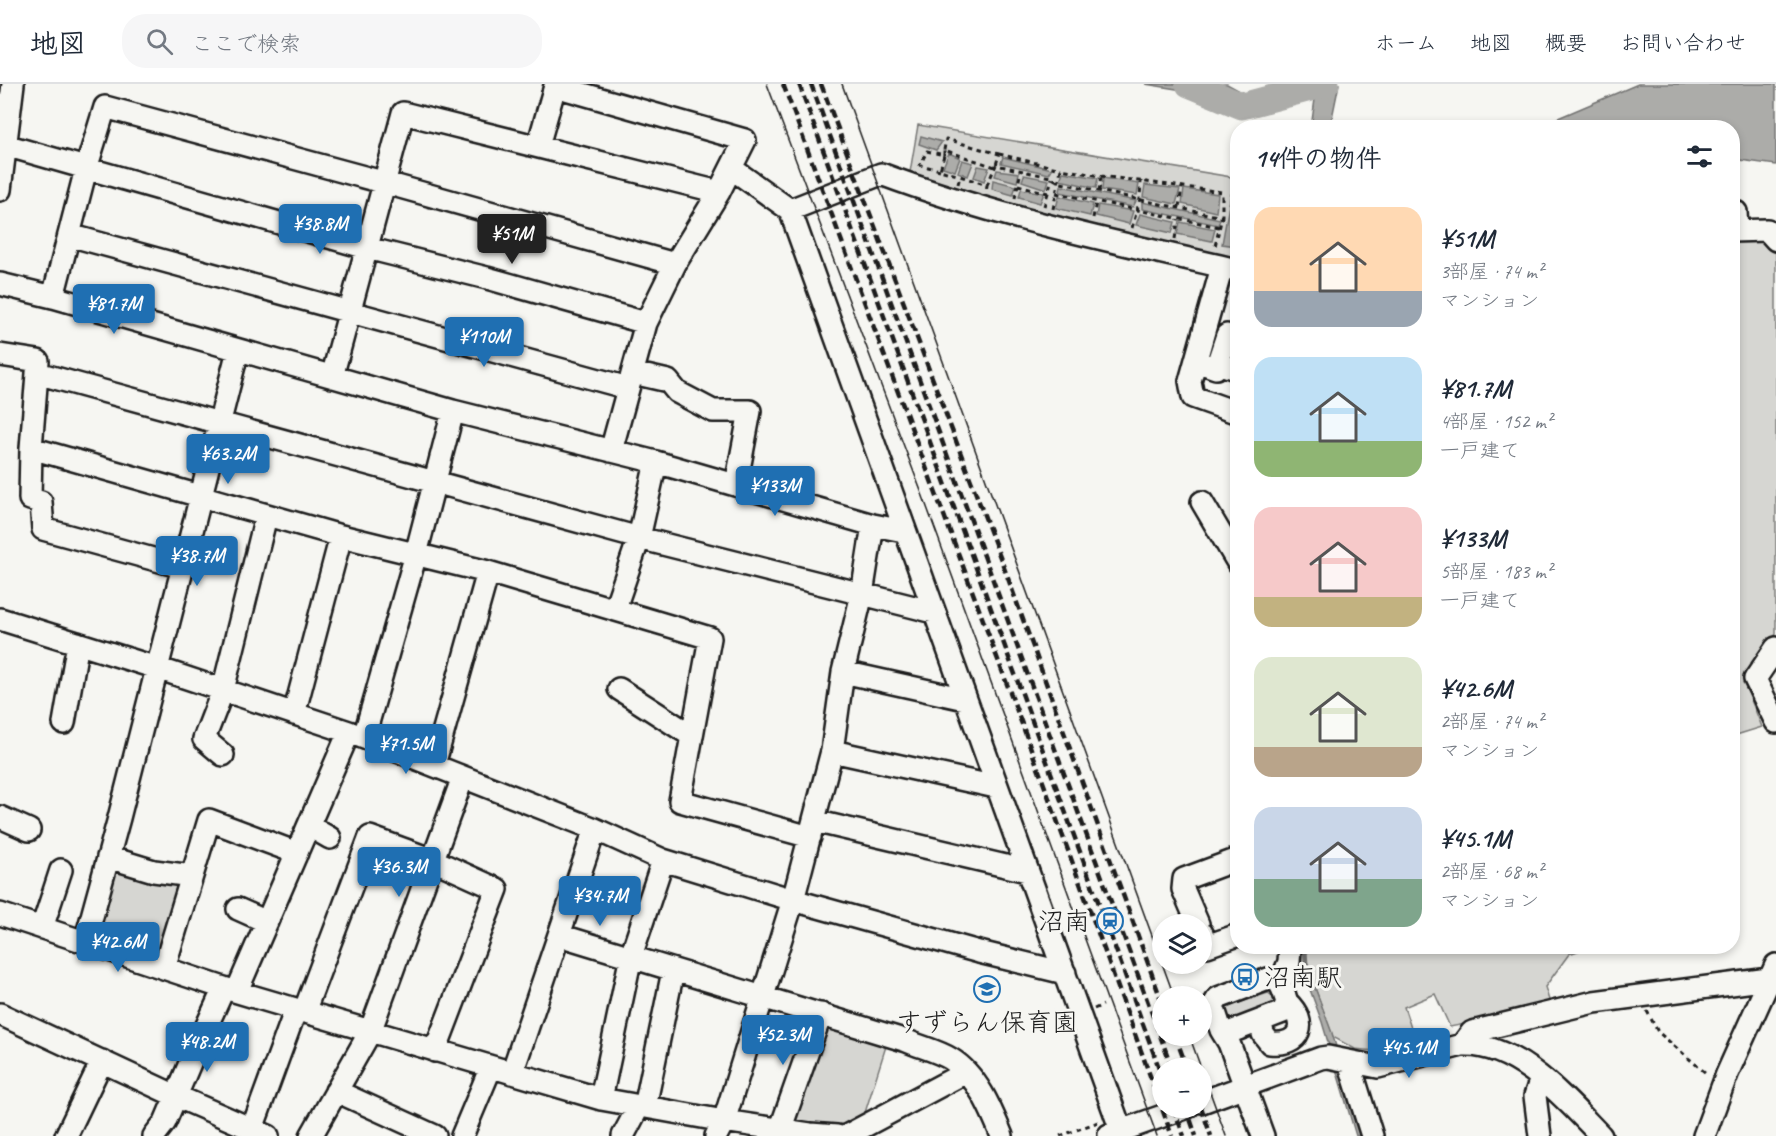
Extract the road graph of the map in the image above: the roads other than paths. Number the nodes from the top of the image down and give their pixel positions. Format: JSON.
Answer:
{"nodes":[{"id":1,"x":13,"y":84,"type":"edge"},
{"id":2,"x":6,"y":145,"type":"junction"},
{"id":3,"x":538,"y":146,"type":"junction"},
{"id":4,"x":731,"y":168,"type":"junction"},
{"id":5,"x":86,"y":169,"type":"junction"},
{"id":6,"x":386,"y":183,"type":"junction"},
{"id":7,"x":0,"y":190,"type":"edge"},
{"id":8,"x":718,"y":192,"type":"junction"},
{"id":9,"x":790,"y":210,"type":"junction"},
{"id":10,"x":1740,"y":226,"type":"edge"},
{"id":11,"x":69,"y":235,"type":"junction"},
{"id":12,"x":1776,"y":240,"type":"edge"},
{"id":13,"x":367,"y":248,"type":"junction"},
{"id":14,"x":1225,"y":262,"type":"edge"},
{"id":15,"x":675,"y":264,"type":"junction"},
{"id":16,"x":0,"y":284,"type":"edge"},
{"id":17,"x":53,"y":297,"type":"junction"},
{"id":18,"x":350,"y":311,"type":"junction"},
{"id":19,"x":646,"y":323,"type":"junction"},
{"id":20,"x":1227,"y":334,"type":"dead end"},
{"id":21,"x":238,"y":350,"type":"junction"},
{"id":22,"x":0,"y":355,"type":"edge"},
{"id":23,"x":1196,"y":361,"type":"junction"},
{"id":24,"x":1221,"y":370,"type":"edge"},
{"id":25,"x":37,"y":373,"type":"junction"},
{"id":26,"x":332,"y":376,"type":"junction"},
{"id":27,"x":630,"y":380,"type":"junction"},
{"id":28,"x":1230,"y":410,"type":"edge"},
{"id":29,"x":453,"y":411,"type":"junction"},
{"id":30,"x":220,"y":423,"type":"junction"},
{"id":31,"x":31,"y":448,"type":"junction"},
{"id":32,"x":610,"y":451,"type":"junction"},
{"id":33,"x":656,"y":462,"type":"junction"},
{"id":34,"x":436,"y":482,"type":"junction"},
{"id":35,"x":736,"y":485,"type":"junction"},
{"id":36,"x":200,"y":497,"type":"junction"},
{"id":37,"x":1202,"y":502,"type":"dead end"},
{"id":38,"x":266,"y":516,"type":"junction"},
{"id":39,"x":873,"y":525,"type":"junction"},
{"id":40,"x":904,"y":531,"type":"junction"},
{"id":41,"x":341,"y":536,"type":"junction"},
{"id":42,"x":639,"y":538,"type":"junction"},
{"id":43,"x":1230,"y":549,"type":"edge"},
{"id":44,"x":416,"y":554,"type":"junction"},
{"id":45,"x":182,"y":567,"type":"junction"},
{"id":46,"x":488,"y":572,"type":"junction"},
{"id":47,"x":862,"y":594,"type":"junction"},
{"id":48,"x":615,"y":608,"type":"junction"},
{"id":49,"x":934,"y":612,"type":"junction"},
{"id":50,"x":0,"y":619,"type":"edge"},
{"id":51,"x":78,"y":643,"type":"junction"},
{"id":52,"x":1776,"y":648,"type":"edge"},
{"id":53,"x":156,"y":668,"type":"junction"},
{"id":54,"x":843,"y":672,"type":"junction"},
{"id":55,"x":620,"y":689,"type":"dead end"},
{"id":56,"x":223,"y":690,"type":"junction"},
{"id":57,"x":965,"y":699,"type":"junction"},
{"id":58,"x":294,"y":714,"type":"junction"},
{"id":59,"x":1776,"y":722,"type":"edge"},
{"id":60,"x":64,"y":723,"type":"dead end"},
{"id":61,"x":357,"y":735,"type":"junction"},
{"id":62,"x":692,"y":736,"type":"junction"},
{"id":63,"x":831,"y":751,"type":"junction"},
{"id":64,"x":223,"y":755,"type":"dead end"},
{"id":65,"x":434,"y":765,"type":"junction"},
{"id":66,"x":463,"y":777,"type":"junction"},
{"id":67,"x":996,"y":786,"type":"junction"},
{"id":68,"x":0,"y":818,"type":"edge"},
{"id":69,"x":309,"y":826,"type":"junction"},
{"id":70,"x":595,"y":828,"type":"junction"},
{"id":71,"x":812,"y":829,"type":"junction"},
{"id":72,"x":29,"y":830,"type":"dead end"},
{"id":73,"x":330,"y":838,"type":"dead end"},
{"id":74,"x":297,"y":853,"type":"junction"},
{"id":75,"x":108,"y":857,"type":"junction"},
{"id":76,"x":433,"y":860,"type":"junction"},
{"id":77,"x":663,"y":860,"type":"junction"},
{"id":78,"x":1230,"y":862,"type":"edge"},
{"id":79,"x":61,"y":870,"type":"dead end"},
{"id":80,"x":1027,"y":871,"type":"junction"},
{"id":81,"x":192,"y":876,"type":"junction"},
{"id":82,"x":793,"y":900,"type":"junction"},
{"id":83,"x":238,"y":909,"type":"dead end"},
{"id":84,"x":0,"y":914,"type":"edge"},
{"id":85,"x":1194,"y":914,"type":"edge"},
{"id":86,"x":267,"y":922,"type":"junction"},
{"id":87,"x":42,"y":928,"type":"junction"},
{"id":88,"x":559,"y":935,"type":"junction"},
{"id":89,"x":1230,"y":938,"type":"edge"},
{"id":90,"x":85,"y":942,"type":"junction"},
{"id":91,"x":1212,"y":944,"type":"edge"},
{"id":92,"x":1290,"y":954,"type":"edge"},
{"id":93,"x":631,"y":956,"type":"junction"},
{"id":94,"x":164,"y":968,"type":"junction"},
{"id":95,"x":673,"y":971,"type":"junction"},
{"id":96,"x":1772,"y":972,"type":"edge"},
{"id":97,"x":1065,"y":973,"type":"junction"},
{"id":98,"x":231,"y":990,"type":"junction"},
{"id":99,"x":1284,"y":993,"type":"junction"},
{"id":100,"x":764,"y":997,"type":"junction"},
{"id":101,"x":300,"y":1011,"type":"junction"},
{"id":102,"x":0,"y":1014,"type":"edge"},
{"id":103,"x":821,"y":1014,"type":"junction"},
{"id":104,"x":1261,"y":1021,"type":"junction"},
{"id":105,"x":370,"y":1032,"type":"junction"},
{"id":106,"x":1228,"y":1034,"type":"junction"},
{"id":107,"x":1462,"y":1045,"type":"junction"},
{"id":108,"x":435,"y":1051,"type":"junction"},
{"id":109,"x":102,"y":1061,"type":"junction"},
{"id":110,"x":1349,"y":1062,"type":"junction"},
{"id":111,"x":491,"y":1067,"type":"junction"},
{"id":112,"x":966,"y":1072,"type":"junction"},
{"id":113,"x":512,"y":1074,"type":"junction"},
{"id":114,"x":1541,"y":1078,"type":"junction"},
{"id":115,"x":1245,"y":1086,"type":"junction"},
{"id":116,"x":336,"y":1091,"type":"junction"},
{"id":117,"x":176,"y":1096,"type":"junction"},
{"id":118,"x":1212,"y":1098,"type":"edge"},
{"id":119,"x":601,"y":1099,"type":"junction"},
{"id":120,"x":642,"y":1106,"type":"junction"},
{"id":121,"x":1154,"y":1118,"type":"edge"},
{"id":122,"x":720,"y":1129,"type":"edge"},
{"id":123,"x":406,"y":1130,"type":"edge"},
{"id":124,"x":1113,"y":1131,"type":"edge"},
{"id":125,"x":260,"y":1133,"type":"edge"},
{"id":126,"x":780,"y":1133,"type":"edge"},
{"id":127,"x":66,"y":1136,"type":"edge"},
{"id":128,"x":154,"y":1136,"type":"edge"},
{"id":129,"x":311,"y":1136,"type":"edge"},
{"id":130,"x":435,"y":1136,"type":"edge"},
{"id":131,"x":462,"y":1136,"type":"edge"},
{"id":132,"x":623,"y":1136,"type":"edge"},
{"id":133,"x":837,"y":1136,"type":"edge"},
{"id":134,"x":846,"y":1136,"type":"edge"},
{"id":135,"x":1002,"y":1136,"type":"edge"},
{"id":136,"x":1263,"y":1136,"type":"edge"},
{"id":137,"x":1372,"y":1136,"type":"edge"},
{"id":138,"x":1540,"y":1136,"type":"edge"},
{"id":139,"x":1601,"y":1136,"type":"edge"},
{"id":140,"x":1704,"y":1136,"type":"edge"}],
"edges":[{"from":1,"to":2,"type":"street"},
{"from":2,"to":5,"type":"street"},
{"from":2,"to":7,"type":"street"},
{"from":3,"to":4,"type":"street"},
{"from":3,"to":6,"type":"street"},
{"from":3,"to":8,"type":"street"},
{"from":4,"to":8,"type":"street"},
{"from":4,"to":9,"type":"street"},
{"from":5,"to":6,"type":"street"},
{"from":5,"to":11,"type":"street"},
{"from":5,"to":13,"type":"street"},
{"from":6,"to":13,"type":"street"},
{"from":6,"to":15,"type":"street"},
{"from":8,"to":15,"type":"street"},
{"from":9,"to":14,"type":"street"},
{"from":9,"to":40,"type":"street"},
{"from":10,"to":12,"type":"street"},
{"from":11,"to":17,"type":"street"},
{"from":11,"to":18,"type":"street"},
{"from":13,"to":18,"type":"street"},
{"from":13,"to":19,"type":"street"},
{"from":14,"to":23,"type":"street"},
{"from":15,"to":19,"type":"street"},
{"from":16,"to":17,"type":"street"},
{"from":17,"to":21,"type":"street"},
{"from":18,"to":26,"type":"street"},
{"from":18,"to":27,"type":"street"},
{"from":19,"to":27,"type":"street"},
{"from":20,"to":24,"type":"street"},
{"from":21,"to":26,"type":"street"},
{"from":21,"to":30,"type":"street"},
{"from":22,"to":25,"type":"street"},
{"from":23,"to":24,"type":"street"},
{"from":23,"to":28,"type":"street"},
{"from":25,"to":30,"type":"street"},
{"from":25,"to":31,"type":"street"},
{"from":26,"to":29,"type":"street"},
{"from":27,"to":32,"type":"street"},
{"from":27,"to":35,"type":"street"},
{"from":29,"to":32,"type":"street"},
{"from":29,"to":34,"type":"street"},
{"from":30,"to":34,"type":"street"},
{"from":30,"to":36,"type":"street"},
{"from":31,"to":36,"type":"street"},
{"from":31,"to":45,"type":"street"},
{"from":32,"to":33,"type":"street"},
{"from":33,"to":35,"type":"street"},
{"from":33,"to":42,"type":"street"},
{"from":34,"to":42,"type":"street"},
{"from":34,"to":44,"type":"street"},
{"from":35,"to":39,"type":"street"},
{"from":36,"to":38,"type":"street"},
{"from":36,"to":45,"type":"street"},
{"from":37,"to":43,"type":"street"},
{"from":38,"to":41,"type":"street"},
{"from":38,"to":56,"type":"street"},
{"from":39,"to":40,"type":"street"},
{"from":39,"to":47,"type":"street"},
{"from":40,"to":49,"type":"street"},
{"from":41,"to":44,"type":"street"},
{"from":41,"to":58,"type":"street"},
{"from":42,"to":47,"type":"street"},
{"from":42,"to":48,"type":"street"},
{"from":44,"to":46,"type":"street"},
{"from":44,"to":61,"type":"street"},
{"from":45,"to":53,"type":"street"},
{"from":46,"to":48,"type":"street"},
{"from":46,"to":65,"type":"street"},
{"from":47,"to":49,"type":"street"},
{"from":47,"to":54,"type":"street"},
{"from":48,"to":62,"type":"street"},
{"from":49,"to":57,"type":"street"},
{"from":50,"to":51,"type":"street"},
{"from":51,"to":53,"type":"street"},
{"from":51,"to":60,"type":"street"},
{"from":52,"to":59,"type":"street"},
{"from":53,"to":56,"type":"street"},
{"from":53,"to":75,"type":"street"},
{"from":54,"to":57,"type":"street"},
{"from":54,"to":63,"type":"street"},
{"from":55,"to":62,"type":"street"},
{"from":56,"to":58,"type":"street"},
{"from":56,"to":64,"type":"street"},
{"from":57,"to":67,"type":"street"},
{"from":58,"to":61,"type":"street"},
{"from":61,"to":65,"type":"street"},
{"from":61,"to":69,"type":"street"},
{"from":62,"to":71,"type":"street"},
{"from":63,"to":67,"type":"street"},
{"from":63,"to":71,"type":"street"},
{"from":65,"to":66,"type":"street"},
{"from":66,"to":70,"type":"street"},
{"from":66,"to":76,"type":"street"},
{"from":67,"to":80,"type":"street"},
{"from":68,"to":72,"type":"street"},
{"from":69,"to":73,"type":"street"},
{"from":69,"to":74,"type":"street"},
{"from":70,"to":77,"type":"street"},
{"from":70,"to":88,"type":"street"},
{"from":71,"to":80,"type":"street"},
{"from":71,"to":82,"type":"street"},
{"from":74,"to":81,"type":"street"},
{"from":74,"to":86,"type":"street"},
{"from":75,"to":81,"type":"street"},
{"from":75,"to":90,"type":"street"},
{"from":76,"to":101,"type":"street"},
{"from":76,"to":105,"type":"street"},
{"from":76,"to":108,"type":"street"},
{"from":77,"to":82,"type":"street"},
{"from":77,"to":93,"type":"street"},
{"from":78,"to":85,"type":"street"},
{"from":79,"to":87,"type":"street"},
{"from":80,"to":97,"type":"street"},
{"from":81,"to":94,"type":"street"},
{"from":82,"to":97,"type":"street"},
{"from":82,"to":100,"type":"street"},
{"from":83,"to":86,"type":"street"},
{"from":84,"to":87,"type":"street"},
{"from":86,"to":98,"type":"street"},
{"from":87,"to":90,"type":"street"},
{"from":88,"to":93,"type":"street"},
{"from":88,"to":113,"type":"street"},
{"from":89,"to":91,"type":"street"},
{"from":90,"to":94,"type":"street"},
{"from":92,"to":99,"type":"street"},
{"from":93,"to":95,"type":"street"},
{"from":93,"to":119,"type":"street"},
{"from":94,"to":98,"type":"street"},
{"from":95,"to":100,"type":"street"},
{"from":95,"to":120,"type":"street"},
{"from":96,"to":107,"type":"street"},
{"from":96,"to":140,"type":"street"},
{"from":97,"to":124,"type":"street"},
{"from":98,"to":101,"type":"street"},
{"from":98,"to":117,"type":"street"},
{"from":99,"to":104,"type":"street"},
{"from":99,"to":104,"type":"street"},
{"from":99,"to":106,"type":"street"},
{"from":100,"to":103,"type":"street"},
{"from":100,"to":122,"type":"street"},
{"from":101,"to":105,"type":"street"},
{"from":101,"to":125,"type":"street"},
{"from":102,"to":109,"type":"street"},
{"from":103,"to":112,"type":"street"},
{"from":103,"to":126,"type":"street"},
{"from":104,"to":106,"type":"street"},
{"from":105,"to":108,"type":"street"},
{"from":105,"to":116,"type":"street"},
{"from":106,"to":115,"type":"street"},
{"from":107,"to":110,"type":"street"},
{"from":107,"to":114,"type":"street"},
{"from":108,"to":111,"type":"street"},
{"from":109,"to":117,"type":"street"},
{"from":109,"to":127,"type":"street"},
{"from":110,"to":115,"type":"street"},
{"from":110,"to":137,"type":"street"},
{"from":111,"to":113,"type":"street"},
{"from":111,"to":131,"type":"street"},
{"from":112,"to":134,"type":"street"},
{"from":112,"to":135,"type":"street"},
{"from":113,"to":119,"type":"street"},
{"from":114,"to":138,"type":"street"},
{"from":114,"to":139,"type":"street"},
{"from":115,"to":118,"type":"street"},
{"from":115,"to":136,"type":"street"},
{"from":116,"to":123,"type":"street"},
{"from":116,"to":129,"type":"street"},
{"from":117,"to":125,"type":"street"},
{"from":117,"to":128,"type":"street"},
{"from":119,"to":120,"type":"street"},
{"from":120,"to":122,"type":"street"},
{"from":120,"to":132,"type":"street"},
{"from":121,"to":124,"type":"street"},
{"from":122,"to":126,"type":"street"},
{"from":123,"to":130,"type":"street"},
{"from":126,"to":133,"type":"street"}]}
